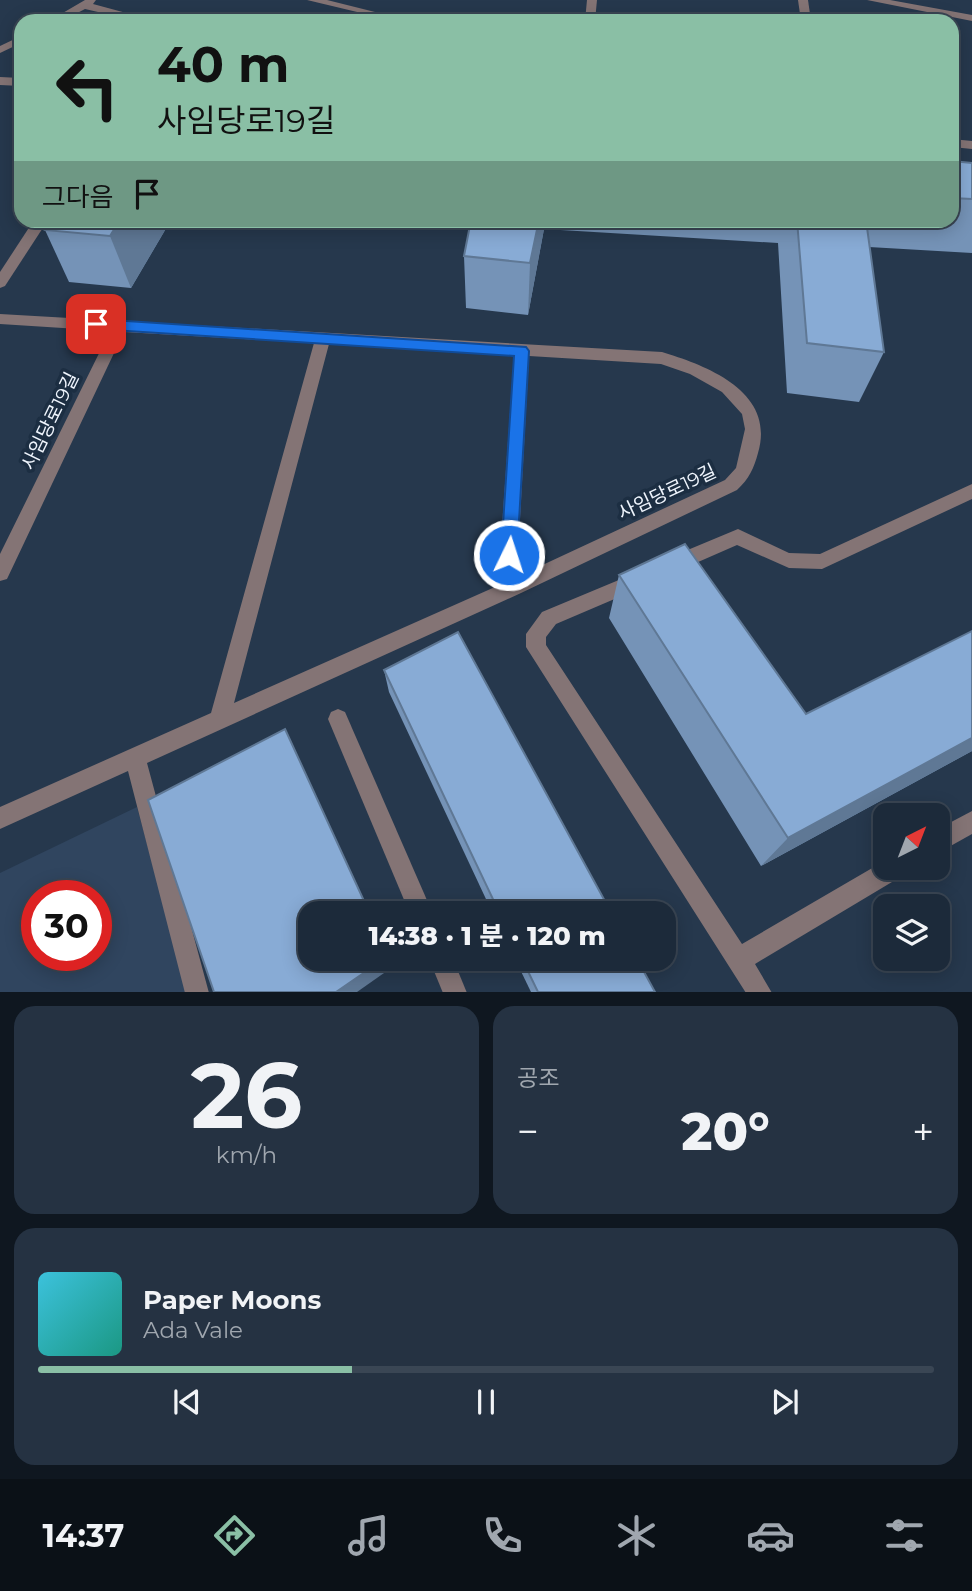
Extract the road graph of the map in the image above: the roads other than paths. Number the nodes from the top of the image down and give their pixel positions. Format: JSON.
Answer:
{"nodes":[{"id":1,"x":312,"y":0,"type":"edge"},
{"id":2,"x":872,"y":0,"type":"edge"},
{"id":3,"x":88,"y":3,"type":"edge"},
{"id":4,"x":67,"y":14,"type":"edge"},
{"id":5,"x":126,"y":14,"type":"edge"},
{"id":6,"x":365,"y":14,"type":"edge"},
{"id":7,"x":950,"y":14,"type":"edge"},
{"id":8,"x":36,"y":228,"type":"edge"},
{"id":9,"x":0,"y":283,"type":"edge"},
{"id":10,"x":0,"y":318,"type":"edge"},
{"id":11,"x":120,"y":325,"type":"junction"},
{"id":12,"x":323,"y":338,"type":"junction"},
{"id":13,"x":522,"y":351,"type":"junction"},
{"id":14,"x":972,"y":491,"type":"edge"},
{"id":15,"x":0,"y":573,"type":"edge"},
{"id":16,"x":514,"y":587,"type":"junction"},
{"id":17,"x":338,"y":719,"type":"dead end"},
{"id":18,"x":219,"y":720,"type":"junction"},
{"id":19,"x":135,"y":758,"type":"junction"},
{"id":20,"x":0,"y":818,"type":"edge"},
{"id":21,"x":972,"y":822,"type":"edge"},
{"id":22,"x":950,"y":835,"type":"edge"},
{"id":23,"x":874,"y":880,"type":"edge"},
{"id":24,"x":416,"y":901,"type":"edge"},
{"id":25,"x":739,"y":960,"type":"junction"},
{"id":26,"x":446,"y":971,"type":"edge"},
{"id":27,"x":197,"y":992,"type":"edge"},
{"id":28,"x":456,"y":992,"type":"edge"},
{"id":29,"x":760,"y":992,"type":"edge"}],
"edges":[{"from":1,"to":6,"type":"street"},
{"from":2,"to":7,"type":"street"},
{"from":3,"to":4,"type":"street"},
{"from":3,"to":5,"type":"street"},
{"from":8,"to":9,"type":"street"},
{"from":10,"to":11,"type":"street","name":"사임당로19길"},
{"from":11,"to":12,"type":"street","name":"사임당로19길"},
{"from":11,"to":15,"type":"street","name":"사임당로19길"},
{"from":12,"to":13,"type":"street","name":"사임당로19길"},
{"from":12,"to":18,"type":"street"},
{"from":13,"to":16,"type":"street"},
{"from":13,"to":16,"type":"street","name":"사임당로19길"},
{"from":14,"to":25,"type":"street"},
{"from":16,"to":18,"type":"street","name":"사임당로19길"},
{"from":17,"to":24,"type":"street"},
{"from":18,"to":19,"type":"street","name":"사임당로19길"},
{"from":19,"to":20,"type":"street","name":"사임당로19길"},
{"from":19,"to":27,"type":"street"},
{"from":21,"to":22,"type":"street"},
{"from":23,"to":25,"type":"street"},
{"from":25,"to":29,"type":"street"},
{"from":26,"to":28,"type":"street"}]}
